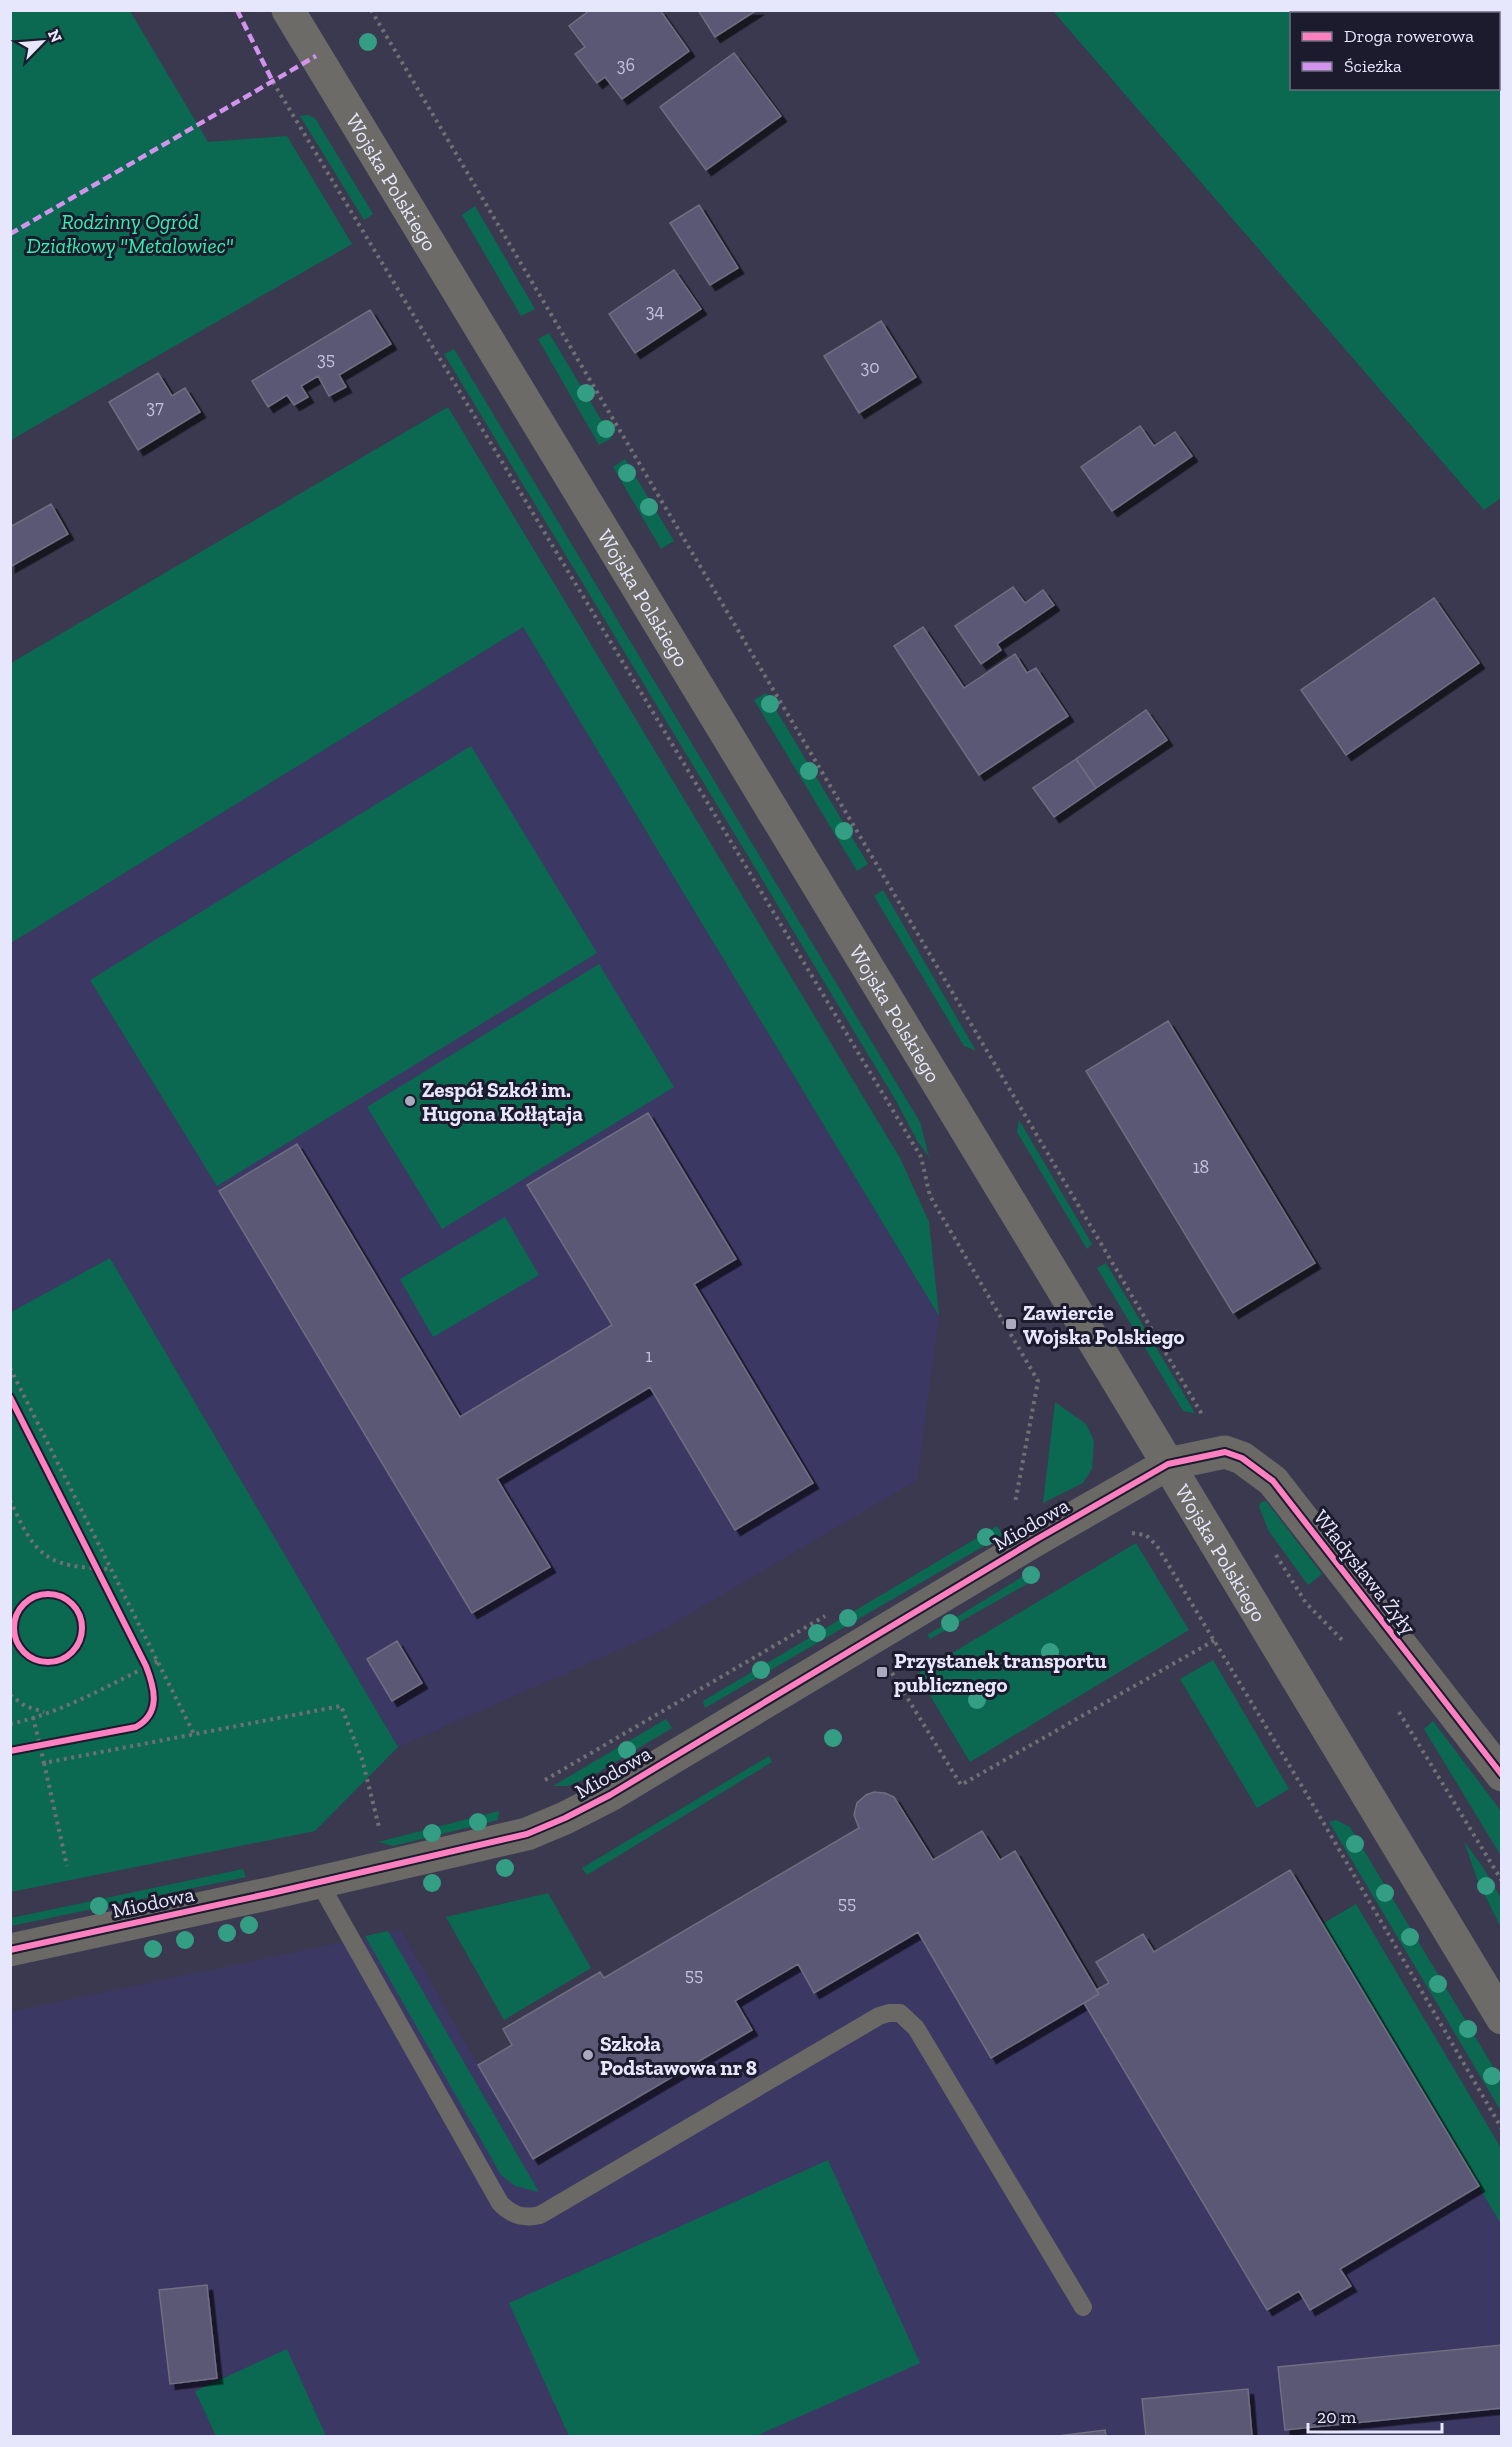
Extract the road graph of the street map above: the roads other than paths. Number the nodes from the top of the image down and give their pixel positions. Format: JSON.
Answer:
{"nodes":[{"id":1,"x":288,"y":10,"type":"edge"},
{"id":2,"x":1168,"y":1464,"type":"junction"},
{"id":3,"x":1502,"y":1775,"type":"edge"},
{"id":4,"x":319,"y":1882,"type":"junction"},
{"id":5,"x":10,"y":1950,"type":"edge"},
{"id":6,"x":1502,"y":2018,"type":"edge"},
{"id":7,"x":1083,"y":2307,"type":"dead end"}],
"edges":[{"from":1,"to":2,"type":"main road","name":"Wojska Polskiego"},
{"from":2,"to":3,"type":"street","name":"Władysława Żyły"},
{"from":2,"to":4,"type":"street","name":"Miodowa"},
{"from":2,"to":6,"type":"main road","name":"Wojska Polskiego"},
{"from":4,"to":5,"type":"street","name":"Miodowa"},
{"from":4,"to":7,"type":"lane"}]}
